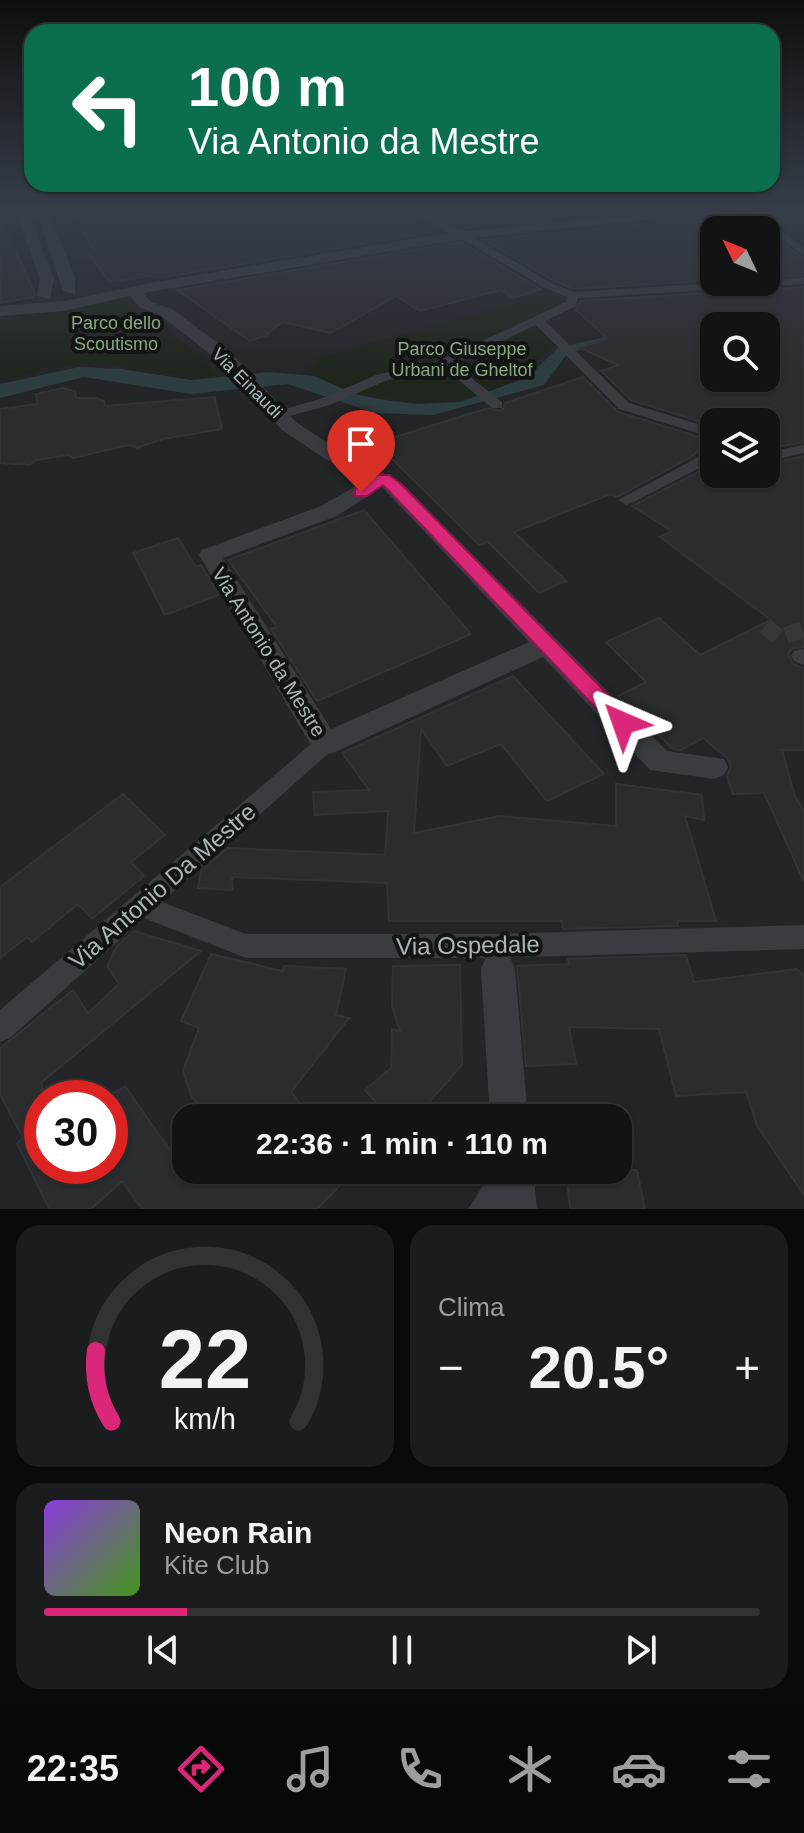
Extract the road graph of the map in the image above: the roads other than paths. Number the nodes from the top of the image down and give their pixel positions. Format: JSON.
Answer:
{"nodes":[{"id":1,"x":42,"y":266,"type":"edge"},
{"id":2,"x":64,"y":266,"type":"edge"},
{"id":3,"x":273,"y":266,"type":"edge"},
{"id":4,"x":516,"y":266,"type":"edge"},
{"id":5,"x":804,"y":281,"type":"edge"},
{"id":6,"x":156,"y":286,"type":"junction"},
{"id":7,"x":129,"y":291,"type":"junction"},
{"id":8,"x":74,"y":295,"type":"junction"},
{"id":9,"x":573,"y":295,"type":"junction"},
{"id":10,"x":46,"y":301,"type":"junction"},
{"id":11,"x":0,"y":311,"type":"edge"},
{"id":12,"x":166,"y":312,"type":"junction"},
{"id":13,"x":537,"y":320,"type":"junction"},
{"id":14,"x":445,"y":363,"type":"junction"},
{"id":15,"x":497,"y":405,"type":"dead end"},
{"id":16,"x":279,"y":415,"type":"junction"},
{"id":17,"x":700,"y":430,"type":"edge"},
{"id":18,"x":804,"y":449,"type":"edge"},
{"id":19,"x":780,"y":453,"type":"edge"},
{"id":20,"x":700,"y":461,"type":"edge"},
{"id":21,"x":383,"y":478,"type":"junction"},
{"id":22,"x":626,"y":500,"type":"dead end"},
{"id":23,"x":548,"y":644,"type":"junction"},
{"id":24,"x":325,"y":744,"type":"junction"},
{"id":25,"x":714,"y":767,"type":"dead end"},
{"id":26,"x":140,"y":905,"type":"junction"},
{"id":27,"x":804,"y":937,"type":"edge"},
{"id":28,"x":496,"y":958,"type":"junction"},
{"id":29,"x":0,"y":1028,"type":"edge"},
{"id":30,"x":508,"y":1104,"type":"edge"}],
"edges":[{"from":1,"to":10,"type":"street"},
{"from":2,"to":8,"type":"street"},
{"from":3,"to":6,"type":"street"},
{"from":4,"to":9,"type":"street"},
{"from":5,"to":9,"type":"street"},
{"from":6,"to":7,"type":"street"},
{"from":6,"to":12,"type":"street"},
{"from":7,"to":8,"type":"street"},
{"from":7,"to":12,"type":"street","name":"Via Einaudi"},
{"from":8,"to":10,"type":"street"},
{"from":9,"to":13,"type":"street"},
{"from":10,"to":11,"type":"street"},
{"from":12,"to":16,"type":"street","name":"Via Einaudi"},
{"from":13,"to":14,"type":"street"},
{"from":13,"to":17,"type":"street"},
{"from":14,"to":15,"type":"street"},
{"from":14,"to":16,"type":"street"},
{"from":16,"to":21,"type":"street","name":"Via Einaudi"},
{"from":18,"to":19,"type":"street"},
{"from":20,"to":22,"type":"street"},
{"from":21,"to":23,"type":"street"},
{"from":21,"to":24,"type":"street","name":"Via Antonio da Mestre"},
{"from":23,"to":24,"type":"street","name":"Via Antonio da Mestre"},
{"from":23,"to":25,"type":"street"},
{"from":24,"to":26,"type":"street","name":"Via Antonio Da Mestre"},
{"from":26,"to":28,"type":"street","name":"Via Ospedale"},
{"from":26,"to":29,"type":"street","name":"Via Antonio Da Mestre"},
{"from":27,"to":28,"type":"street","name":"Via Ospedale"},
{"from":28,"to":30,"type":"street"}]}
